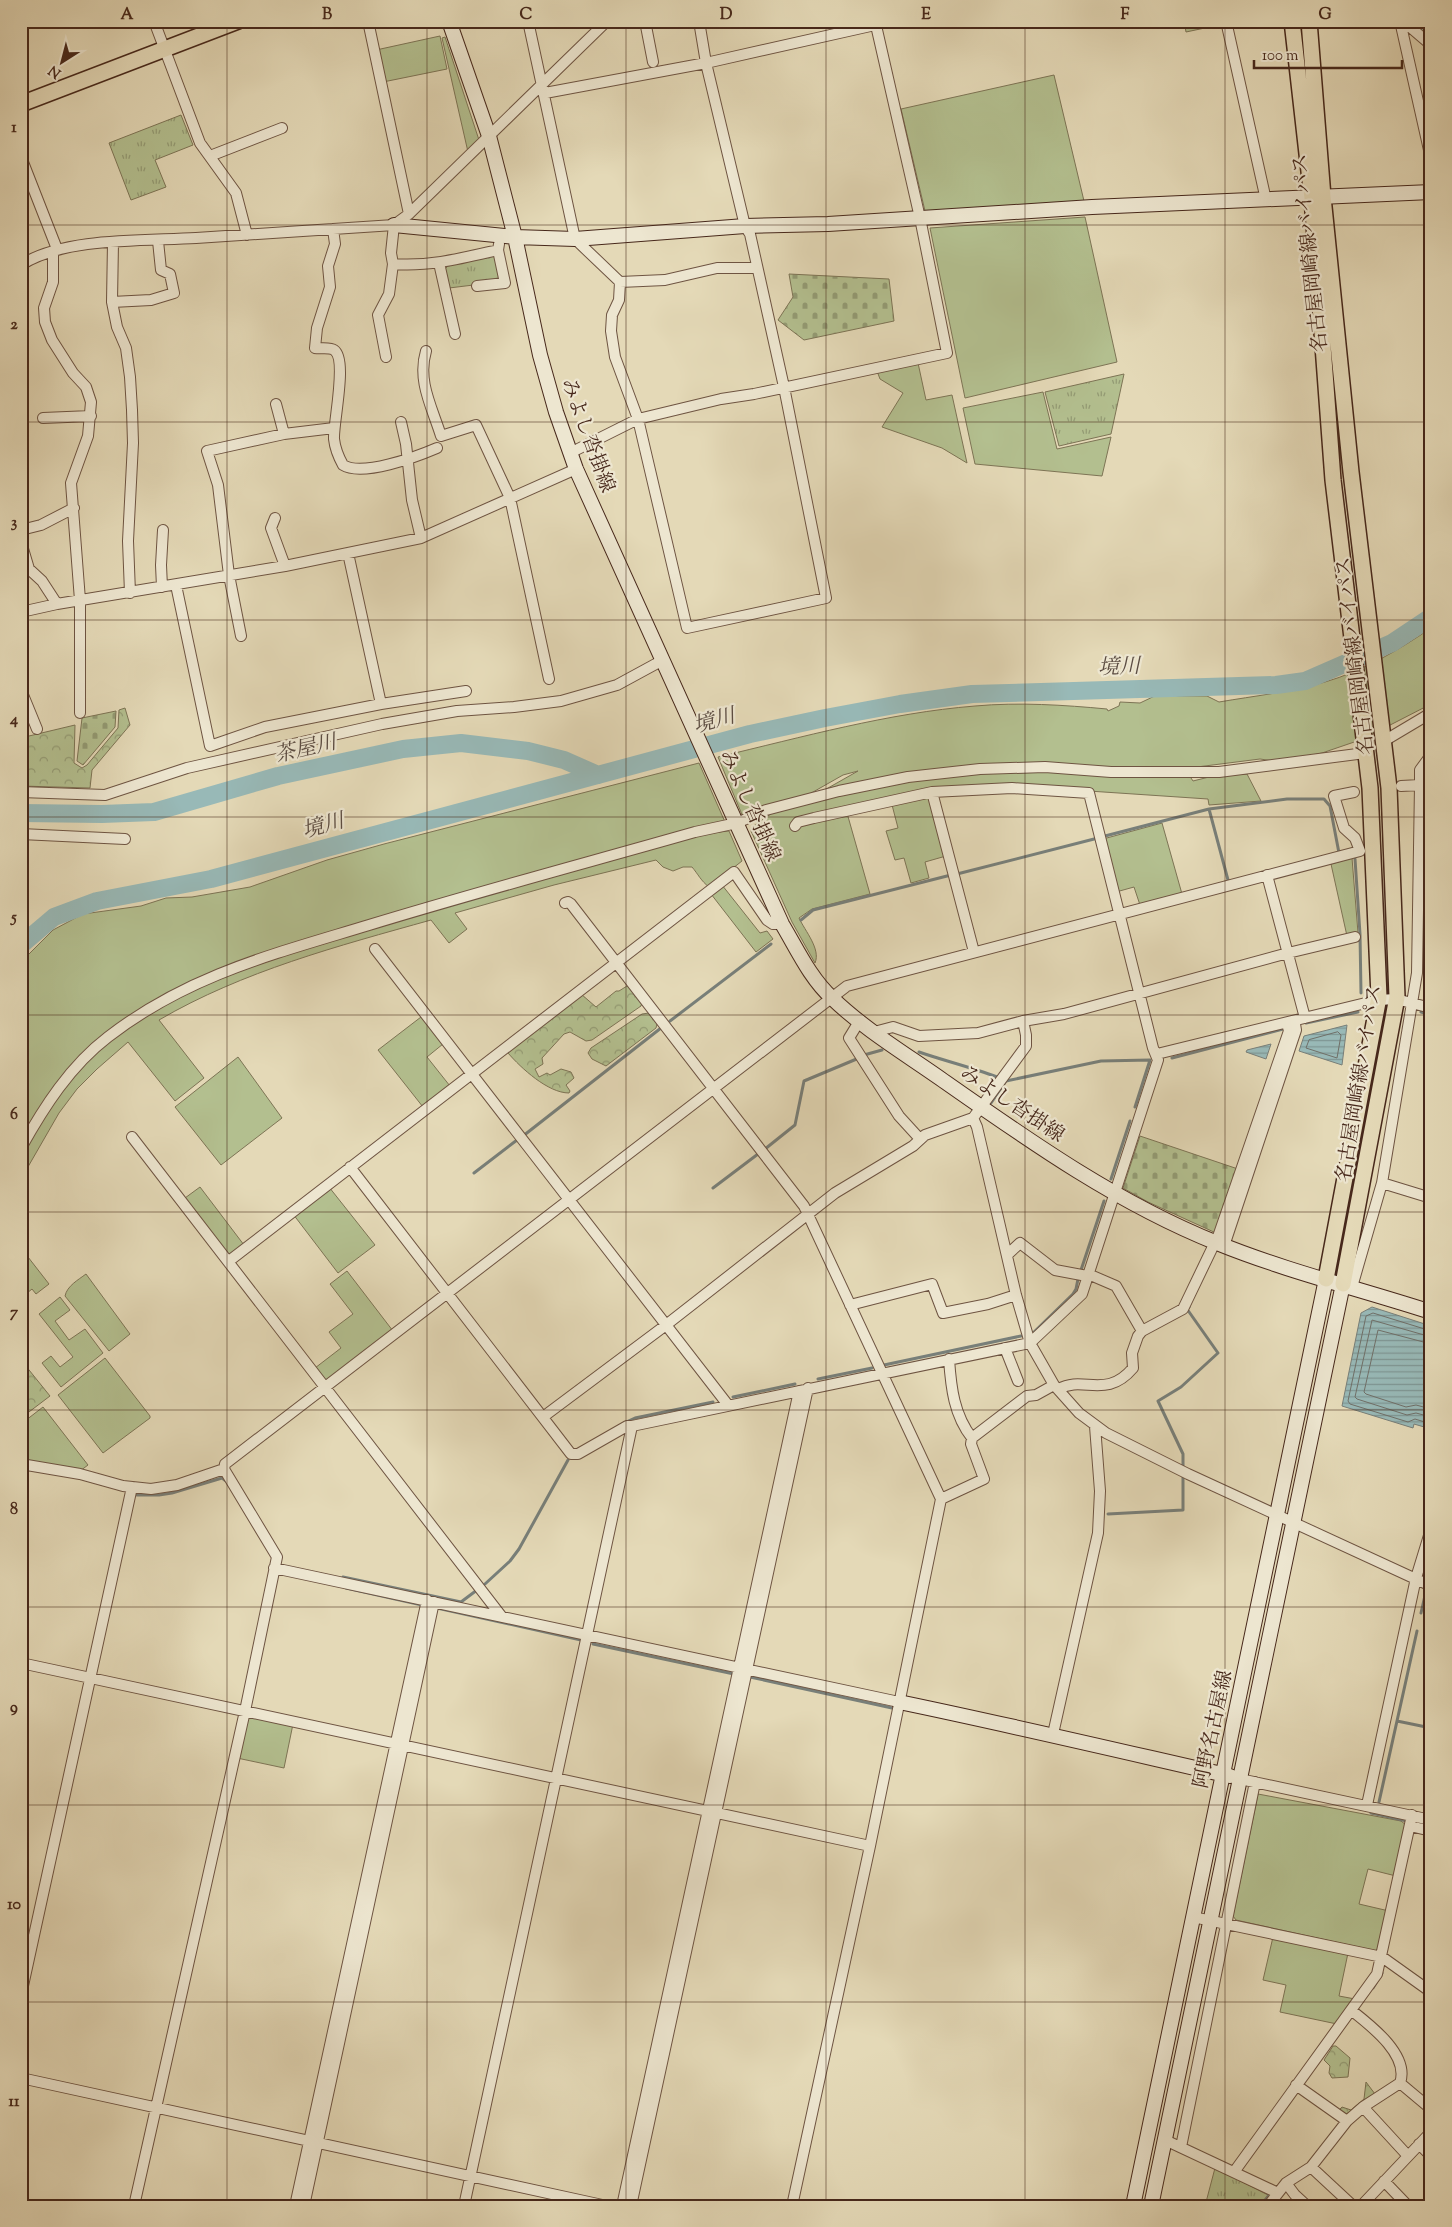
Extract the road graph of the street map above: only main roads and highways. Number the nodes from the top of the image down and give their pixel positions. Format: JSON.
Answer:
{"nodes":[{"id":1,"x":238,"y":21,"type":"edge"},
{"id":2,"x":449,"y":21,"type":"edge"},
{"id":3,"x":1292,"y":21,"type":"edge"},
{"id":4,"x":1308,"y":21,"type":"edge"},
{"id":5,"x":21,"y":104,"type":"edge"},
{"id":6,"x":1431,"y":192,"type":"edge"},
{"id":7,"x":1317,"y":197,"type":"junction"},
{"id":8,"x":394,"y":224,"type":"road end"},
{"id":9,"x":515,"y":237,"type":"junction"},
{"id":10,"x":1326,"y":1279,"type":"junction"},
{"id":11,"x":1348,"y":1285,"type":"junction"},
{"id":12,"x":1431,"y":1312,"type":"edge"},
{"id":13,"x":899,"y":1702,"type":"road end"},
{"id":14,"x":1222,"y":1774,"type":"junction"},
{"id":15,"x":1240,"y":1779,"type":"junction"},
{"id":16,"x":1133,"y":2206,"type":"edge"},
{"id":17,"x":1151,"y":2206,"type":"edge"}],
"edges":[{"from":1,"to":5,"type":"main road"},
{"from":2,"to":9,"type":"main road","name":"みよし沓掛線"},
{"from":3,"to":7,"type":"main road","name":"名古屋岡崎線バイパス"},
{"from":4,"to":7,"type":"main road","name":"名古屋岡崎線バイパス"},
{"from":6,"to":7,"type":"main road"},
{"from":7,"to":9,"type":"main road"},
{"from":7,"to":10,"type":"main road","name":"名古屋岡崎線バイパス"},
{"from":7,"to":11,"type":"main road","name":"名古屋岡崎線バイパス"},
{"from":8,"to":9,"type":"main road"},
{"from":9,"to":10,"type":"main road","name":"みよし沓掛線"},
{"from":10,"to":11,"type":"main road"},
{"from":10,"to":14,"type":"main road","name":"阿野名古屋線"},
{"from":11,"to":12,"type":"main road"},
{"from":11,"to":15,"type":"main road","name":"阿野名古屋線"},
{"from":13,"to":14,"type":"main road"},
{"from":14,"to":15,"type":"main road"},
{"from":14,"to":16,"type":"main road","name":"阿野名古屋線"},
{"from":15,"to":17,"type":"main road","name":"阿野名古屋線"}]}
